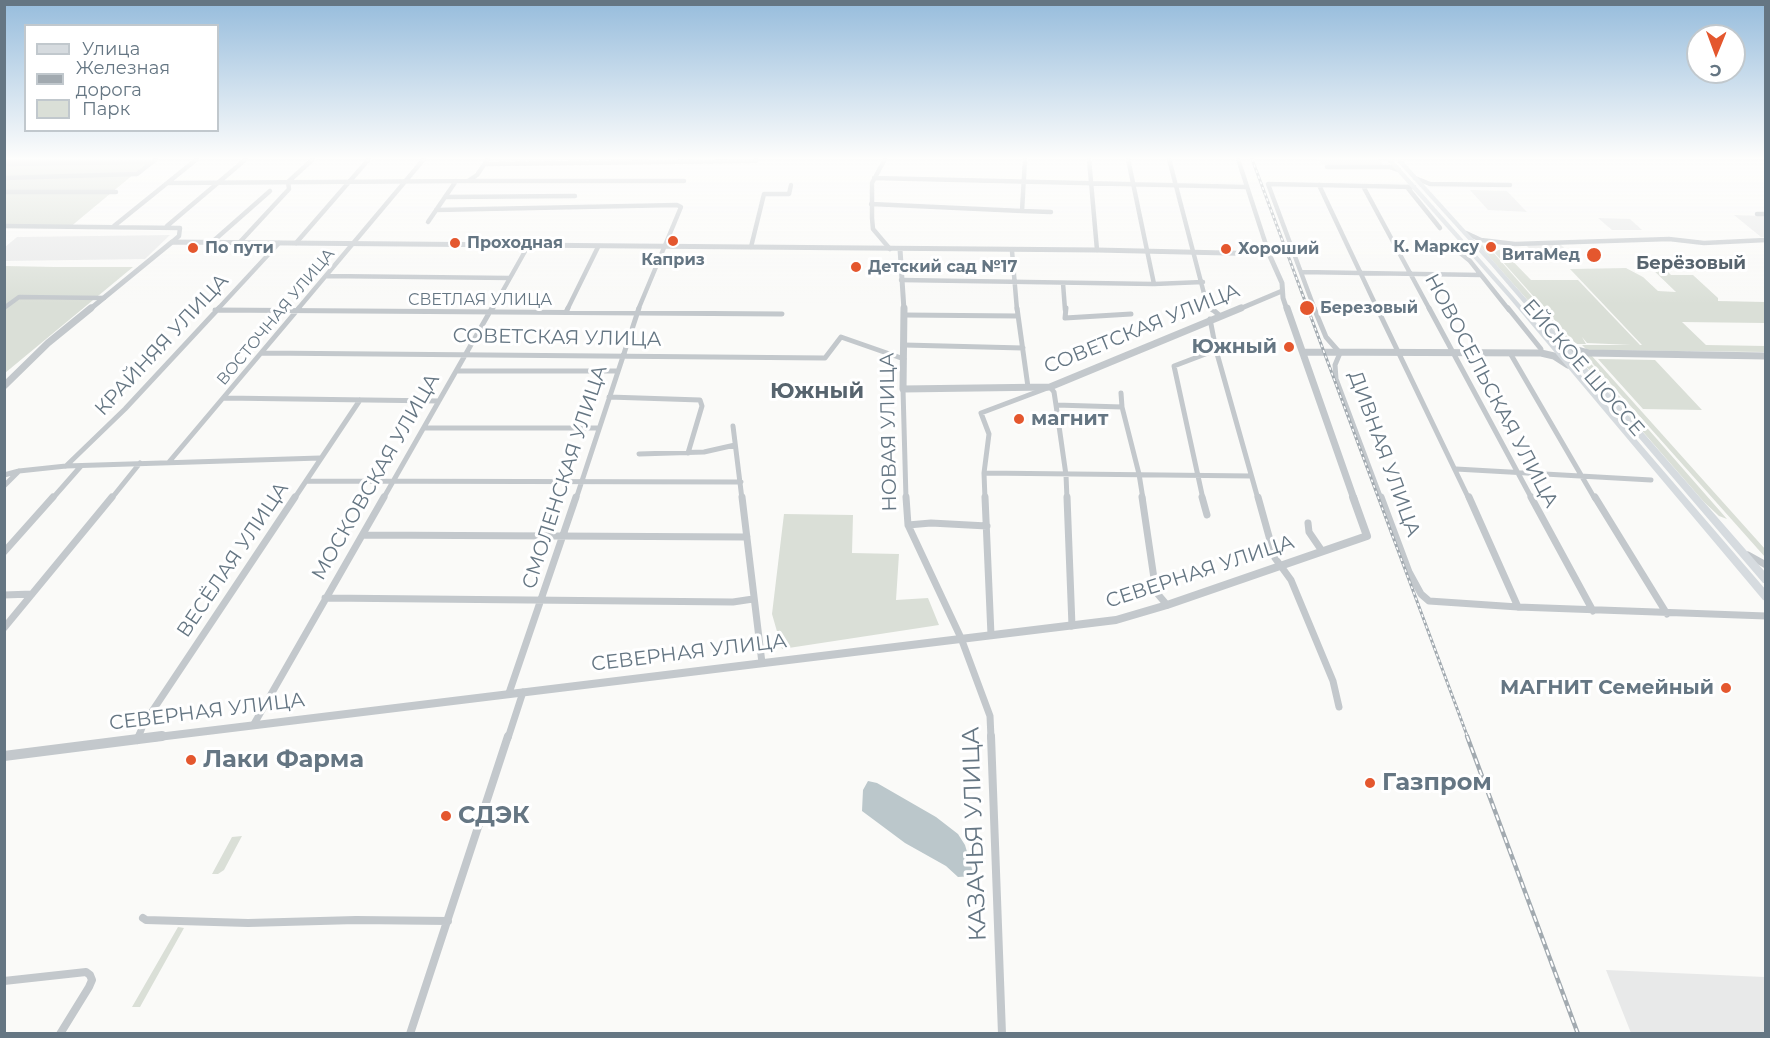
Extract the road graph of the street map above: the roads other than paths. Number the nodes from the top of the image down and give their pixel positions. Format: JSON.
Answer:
{"nodes":[{"id":1,"x":137,"y":207,"type":"edge"},
{"id":2,"x":189,"y":207,"type":"edge"},
{"id":3,"x":251,"y":207,"type":"edge"},
{"id":4,"x":272,"y":207,"type":"edge"},
{"id":5,"x":328,"y":207,"type":"edge"},
{"id":6,"x":383,"y":207,"type":"edge"},
{"id":7,"x":438,"y":207,"type":"edge"},
{"id":8,"x":561,"y":207,"type":"edge"},
{"id":9,"x":679,"y":207,"type":"edge"},
{"id":10,"x":761,"y":207,"type":"edge"},
{"id":11,"x":871,"y":207,"type":"edge"},
{"id":12,"x":945,"y":207,"type":"edge"},
{"id":13,"x":1022,"y":207,"type":"edge"},
{"id":14,"x":1093,"y":207,"type":"edge"},
{"id":15,"x":1139,"y":207,"type":"edge"},
{"id":16,"x":1183,"y":207,"type":"edge"},
{"id":17,"x":1254,"y":207,"type":"edge"},
{"id":18,"x":1277,"y":207,"type":"edge"},
{"id":19,"x":1330,"y":207,"type":"edge"},
{"id":20,"x":1375,"y":207,"type":"edge"},
{"id":21,"x":1425,"y":207,"type":"edge"},
{"id":22,"x":1431,"y":207,"type":"edge"},
{"id":23,"x":1444,"y":207,"type":"edge"},
{"id":24,"x":436,"y":210,"type":"junction"},
{"id":25,"x":1022,"y":211,"type":"junction"},
{"id":26,"x":1051,"y":212,"type":"dead end"},
{"id":27,"x":1757,"y":214,"type":"dead end"},
{"id":28,"x":1766,"y":214,"type":"edge"},
{"id":29,"x":428,"y":222,"type":"dead end"},
{"id":30,"x":4,"y":226,"type":"edge"},
{"id":31,"x":113,"y":226,"type":"junction"},
{"id":32,"x":166,"y":227,"type":"junction"},
{"id":33,"x":1440,"y":228,"type":"dead end"},
{"id":34,"x":1464,"y":233,"type":"junction"},
{"id":35,"x":1481,"y":240,"type":"junction"},
{"id":36,"x":1766,"y":240,"type":"edge"},
{"id":37,"x":172,"y":242,"type":"junction"},
{"id":38,"x":211,"y":243,"type":"junction"},
{"id":39,"x":239,"y":243,"type":"junction"},
{"id":40,"x":279,"y":243,"type":"junction"},
{"id":41,"x":296,"y":243,"type":"junction"},
{"id":42,"x":352,"y":244,"type":"junction"},
{"id":43,"x":528,"y":246,"type":"junction"},
{"id":44,"x":598,"y":247,"type":"junction"},
{"id":45,"x":664,"y":247,"type":"junction"},
{"id":46,"x":751,"y":247,"type":"junction"},
{"id":47,"x":890,"y":249,"type":"junction"},
{"id":48,"x":900,"y":249,"type":"junction"},
{"id":49,"x":1097,"y":250,"type":"junction"},
{"id":50,"x":1475,"y":250,"type":"junction"},
{"id":51,"x":1012,"y":251,"type":"junction"},
{"id":52,"x":1147,"y":251,"type":"junction"},
{"id":53,"x":1194,"y":252,"type":"junction"},
{"id":54,"x":1269,"y":254,"type":"junction"},
{"id":55,"x":1301,"y":272,"type":"junction"},
{"id":56,"x":1360,"y":272,"type":"junction"},
{"id":57,"x":1410,"y":273,"type":"junction"},
{"id":58,"x":1481,"y":275,"type":"junction"},
{"id":59,"x":326,"y":276,"type":"junction"},
{"id":60,"x":510,"y":278,"type":"junction"},
{"id":61,"x":901,"y":280,"type":"junction"},
{"id":62,"x":1203,"y":282,"type":"junction"},
{"id":63,"x":1015,"y":283,"type":"junction"},
{"id":64,"x":1063,"y":283,"type":"junction"},
{"id":65,"x":1154,"y":284,"type":"junction"},
{"id":66,"x":1282,"y":291,"type":"junction"},
{"id":67,"x":104,"y":298,"type":"junction"},
{"id":68,"x":4,"y":308,"type":"edge"},
{"id":69,"x":215,"y":310,"type":"junction"},
{"id":70,"x":295,"y":312,"type":"junction"},
{"id":71,"x":490,"y":312,"type":"junction"},
{"id":72,"x":566,"y":312,"type":"junction"},
{"id":73,"x":638,"y":312,"type":"junction"},
{"id":74,"x":782,"y":314,"type":"dead end"},
{"id":75,"x":1131,"y":314,"type":"dead end"},
{"id":76,"x":904,"y":315,"type":"junction"},
{"id":77,"x":1219,"y":315,"type":"junction"},
{"id":78,"x":1018,"y":316,"type":"junction"},
{"id":79,"x":1210,"y":319,"type":"junction"},
{"id":80,"x":1543,"y":335,"type":"junction"},
{"id":81,"x":1557,"y":338,"type":"junction"},
{"id":82,"x":904,"y":345,"type":"junction"},
{"id":83,"x":1023,"y":348,"type":"junction"},
{"id":84,"x":1216,"y":350,"type":"junction"},
{"id":85,"x":1541,"y":351,"type":"junction"},
{"id":86,"x":261,"y":352,"type":"junction"},
{"id":87,"x":1303,"y":352,"type":"junction"},
{"id":88,"x":1340,"y":353,"type":"junction"},
{"id":89,"x":1398,"y":353,"type":"junction"},
{"id":90,"x":1455,"y":353,"type":"junction"},
{"id":91,"x":1510,"y":353,"type":"junction"},
{"id":92,"x":1588,"y":353,"type":"junction"},
{"id":93,"x":467,"y":354,"type":"junction"},
{"id":94,"x":623,"y":355,"type":"junction"},
{"id":95,"x":1766,"y":356,"type":"edge"},
{"id":96,"x":904,"y":359,"type":"junction"},
{"id":97,"x":1569,"y":366,"type":"junction"},
{"id":98,"x":457,"y":371,"type":"junction"},
{"id":99,"x":618,"y":371,"type":"junction"},
{"id":100,"x":1590,"y":377,"type":"junction"},
{"id":101,"x":4,"y":386,"type":"edge"},
{"id":102,"x":1028,"y":387,"type":"junction"},
{"id":103,"x":1050,"y":387,"type":"junction"},
{"id":104,"x":903,"y":389,"type":"junction"},
{"id":105,"x":1121,"y":393,"type":"dead end"},
{"id":106,"x":609,"y":397,"type":"junction"},
{"id":107,"x":224,"y":398,"type":"junction"},
{"id":108,"x":360,"y":400,"type":"junction"},
{"id":109,"x":439,"y":401,"type":"junction"},
{"id":110,"x":1056,"y":405,"type":"junction"},
{"id":111,"x":1122,"y":407,"type":"junction"},
{"id":112,"x":733,"y":426,"type":"dead end"},
{"id":113,"x":424,"y":428,"type":"junction"},
{"id":114,"x":598,"y":428,"type":"junction"},
{"id":115,"x":735,"y":445,"type":"junction"},
{"id":116,"x":688,"y":453,"type":"junction"},
{"id":117,"x":639,"y":454,"type":"dead end"},
{"id":118,"x":320,"y":458,"type":"junction"},
{"id":119,"x":169,"y":462,"type":"junction"},
{"id":120,"x":140,"y":463,"type":"junction"},
{"id":121,"x":66,"y":466,"type":"junction"},
{"id":122,"x":81,"y":466,"type":"junction"},
{"id":123,"x":1456,"y":469,"type":"junction"},
{"id":124,"x":19,"y":471,"type":"junction"},
{"id":125,"x":984,"y":473,"type":"junction"},
{"id":126,"x":1519,"y":473,"type":"junction"},
{"id":127,"x":1139,"y":474,"type":"junction"},
{"id":128,"x":4,"y":475,"type":"edge"},
{"id":129,"x":1066,"y":475,"type":"junction"},
{"id":130,"x":1196,"y":475,"type":"junction"},
{"id":131,"x":1251,"y":476,"type":"junction"},
{"id":132,"x":1582,"y":477,"type":"junction"},
{"id":133,"x":1651,"y":480,"type":"dead end"},
{"id":134,"x":394,"y":481,"type":"junction"},
{"id":135,"x":580,"y":481,"type":"junction"},
{"id":136,"x":306,"y":482,"type":"junction"},
{"id":137,"x":741,"y":482,"type":"junction"},
{"id":138,"x":4,"y":486,"type":"edge"},
{"id":139,"x":1207,"y":515,"type":"dead end"},
{"id":140,"x":1308,"y":523,"type":"dead end"},
{"id":141,"x":908,"y":525,"type":"junction"},
{"id":142,"x":987,"y":525,"type":"junction"},
{"id":143,"x":363,"y":535,"type":"junction"},
{"id":144,"x":562,"y":535,"type":"junction"},
{"id":145,"x":747,"y":537,"type":"junction"},
{"id":146,"x":1322,"y":551,"type":"junction"},
{"id":147,"x":1740,"y":551,"type":"junction"},
{"id":148,"x":4,"y":552,"type":"edge"},
{"id":149,"x":1766,"y":565,"type":"edge"},
{"id":150,"x":1280,"y":566,"type":"junction"},
{"id":151,"x":1766,"y":580,"type":"edge"},
{"id":152,"x":32,"y":594,"type":"junction"},
{"id":153,"x":4,"y":595,"type":"edge"},
{"id":154,"x":1766,"y":597,"type":"edge"},
{"id":155,"x":325,"y":598,"type":"junction"},
{"id":156,"x":543,"y":599,"type":"junction"},
{"id":157,"x":753,"y":599,"type":"junction"},
{"id":158,"x":1167,"y":605,"type":"junction"},
{"id":159,"x":1518,"y":607,"type":"junction"},
{"id":160,"x":1593,"y":611,"type":"junction"},
{"id":161,"x":1667,"y":614,"type":"junction"},
{"id":162,"x":1765,"y":616,"type":"edge"},
{"id":163,"x":1072,"y":626,"type":"junction"},
{"id":164,"x":4,"y":628,"type":"edge"},
{"id":165,"x":991,"y":635,"type":"junction"},
{"id":166,"x":961,"y":638,"type":"junction"},
{"id":167,"x":762,"y":663,"type":"junction"},
{"id":168,"x":523,"y":691,"type":"junction"},
{"id":169,"x":509,"y":693,"type":"junction"},
{"id":170,"x":1339,"y":707,"type":"dead end"},
{"id":171,"x":254,"y":724,"type":"junction"},
{"id":172,"x":137,"y":740,"type":"junction"},
{"id":173,"x":4,"y":756,"type":"edge"},
{"id":174,"x":143,"y":918,"type":"dead end"},
{"id":175,"x":448,"y":921,"type":"junction"},
{"id":176,"x":4,"y":981,"type":"edge"},
{"id":177,"x":60,"y":1034,"type":"edge"},
{"id":178,"x":410,"y":1034,"type":"edge"},
{"id":179,"x":1002,"y":1034,"type":"edge"}],
"edges":[{"from":1,"to":31,"type":"street"},
{"from":2,"to":32,"type":"street"},
{"from":3,"to":38,"type":"street"},
{"from":4,"to":39,"type":"street"},
{"from":5,"to":41,"type":"street"},
{"from":6,"to":42,"type":"street","name":"ВОСТОЧНАЯ УЛИЦА"},
{"from":7,"to":24,"type":"street"},
{"from":8,"to":24,"type":"street","name":"СМОЛЕНСКАЯ УЛИЦА"},
{"from":9,"to":45,"type":"street","name":"СМОЛЕНСКАЯ УЛИЦА"},
{"from":10,"to":46,"type":"street"},
{"from":11,"to":47,"type":"street"},
{"from":12,"to":25,"type":"street"},
{"from":13,"to":25,"type":"street"},
{"from":14,"to":49,"type":"street"},
{"from":15,"to":52,"type":"street"},
{"from":16,"to":53,"type":"street"},
{"from":17,"to":54,"type":"street"},
{"from":18,"to":55,"type":"street","name":"ДИВНАЯ УЛИЦА"},
{"from":19,"to":56,"type":"street"},
{"from":20,"to":57,"type":"street","name":"НОВОСЕЛЬСКАЯ УЛИЦА"},
{"from":21,"to":33,"type":"street"},
{"from":22,"to":50,"type":"main road","name":"ЕЙСКОЕ ШОССЕ"},
{"from":23,"to":34,"type":"main road","name":"ЕЙСКОЕ ШОССЕ"},
{"from":24,"to":29,"type":"street"},
{"from":25,"to":26,"type":"street"},
{"from":27,"to":28,"type":"street"},
{"from":30,"to":31,"type":"street"},
{"from":31,"to":32,"type":"street"},
{"from":32,"to":37,"type":"street"},
{"from":34,"to":35,"type":"street"},
{"from":34,"to":50,"type":"main road","name":"ЕЙСКОЕ ШОССЕ"},
{"from":35,"to":36,"type":"street"},
{"from":35,"to":50,"type":"street"},
{"from":37,"to":38,"type":"street"},
{"from":37,"to":67,"type":"street"},
{"from":38,"to":39,"type":"street"},
{"from":39,"to":40,"type":"street"},
{"from":40,"to":41,"type":"street"},
{"from":40,"to":69,"type":"street","name":"КРАЙНЯЯ УЛИЦА"},
{"from":41,"to":42,"type":"street"},
{"from":42,"to":43,"type":"street"},
{"from":42,"to":59,"type":"street","name":"ВОСТОЧНАЯ УЛИЦА"},
{"from":43,"to":44,"type":"street"},
{"from":43,"to":60,"type":"street","name":"МОСКОВСКАЯ УЛИЦА"},
{"from":44,"to":45,"type":"street"},
{"from":44,"to":72,"type":"street"},
{"from":45,"to":46,"type":"street"},
{"from":45,"to":73,"type":"street","name":"СМОЛЕНСКАЯ УЛИЦА"},
{"from":46,"to":47,"type":"street"},
{"from":47,"to":48,"type":"street"},
{"from":48,"to":51,"type":"street"},
{"from":48,"to":61,"type":"street","name":"НОВАЯ УЛИЦА"},
{"from":49,"to":51,"type":"street"},
{"from":49,"to":52,"type":"street"},
{"from":50,"to":58,"type":"street"},
{"from":50,"to":80,"type":"main road","name":"ЕЙСКОЕ ШОССЕ"},
{"from":50,"to":81,"type":"main road","name":"ЕЙСКОЕ ШОССЕ"},
{"from":51,"to":63,"type":"street"},
{"from":52,"to":53,"type":"street"},
{"from":52,"to":65,"type":"street"},
{"from":53,"to":54,"type":"street"},
{"from":53,"to":62,"type":"street"},
{"from":54,"to":66,"type":"street"},
{"from":55,"to":56,"type":"street"},
{"from":55,"to":88,"type":"street","name":"ДИВНАЯ УЛИЦА"},
{"from":56,"to":57,"type":"street"},
{"from":56,"to":89,"type":"street"},
{"from":57,"to":58,"type":"street"},
{"from":57,"to":90,"type":"street","name":"НОВОСЕЛЬСКАЯ УЛИЦА"},
{"from":58,"to":85,"type":"street"},
{"from":59,"to":60,"type":"street"},
{"from":59,"to":70,"type":"street","name":"ВОСТОЧНАЯ УЛИЦА"},
{"from":60,"to":71,"type":"street","name":"МОСКОВСКАЯ УЛИЦА"},
{"from":61,"to":63,"type":"street"},
{"from":61,"to":76,"type":"street","name":"НОВАЯ УЛИЦА"},
{"from":62,"to":65,"type":"street"},
{"from":62,"to":77,"type":"street"},
{"from":63,"to":64,"type":"street"},
{"from":63,"to":78,"type":"street"},
{"from":64,"to":65,"type":"street"},
{"from":64,"to":75,"type":"street"},
{"from":66,"to":77,"type":"street","name":"СОВЕТСКАЯ УЛИЦА"},
{"from":66,"to":87,"type":"street"},
{"from":67,"to":68,"type":"street"},
{"from":67,"to":101,"type":"street"},
{"from":69,"to":70,"type":"street","name":"СВЕТЛАЯ УЛИЦА"},
{"from":69,"to":121,"type":"street","name":"КРАЙНЯЯ УЛИЦА"},
{"from":70,"to":71,"type":"street","name":"СВЕТЛАЯ УЛИЦА"},
{"from":70,"to":86,"type":"street","name":"ВОСТОЧНАЯ УЛИЦА"},
{"from":71,"to":72,"type":"street","name":"СВЕТЛАЯ УЛИЦА"},
{"from":71,"to":93,"type":"street","name":"МОСКОВСКАЯ УЛИЦА"},
{"from":72,"to":73,"type":"street","name":"СВЕТЛАЯ УЛИЦА"},
{"from":73,"to":74,"type":"street","name":"СВЕТЛАЯ УЛИЦА"},
{"from":73,"to":94,"type":"street","name":"СМОЛЕНСКАЯ УЛИЦА"},
{"from":76,"to":78,"type":"street"},
{"from":76,"to":82,"type":"street","name":"НОВАЯ УЛИЦА"},
{"from":77,"to":79,"type":"street","name":"СОВЕТСКАЯ УЛИЦА"},
{"from":78,"to":83,"type":"street"},
{"from":79,"to":84,"type":"street"},
{"from":79,"to":103,"type":"street","name":"СОВЕТСКАЯ УЛИЦА"},
{"from":80,"to":85,"type":"street"},
{"from":80,"to":97,"type":"main road","name":"ЕЙСКОЕ ШОССЕ"},
{"from":81,"to":92,"type":"street"},
{"from":81,"to":100,"type":"main road","name":"ЕЙСКОЕ ШОССЕ"},
{"from":82,"to":83,"type":"street"},
{"from":82,"to":96,"type":"street","name":"НОВАЯ УЛИЦА"},
{"from":83,"to":102,"type":"street"},
{"from":84,"to":130,"type":"street"},
{"from":84,"to":131,"type":"street"},
{"from":85,"to":91,"type":"street"},
{"from":85,"to":97,"type":"street"},
{"from":86,"to":93,"type":"street","name":"СОВЕТСКАЯ УЛИЦА"},
{"from":86,"to":107,"type":"street","name":"ВОСТОЧНАЯ УЛИЦА"},
{"from":87,"to":88,"type":"street"},
{"from":87,"to":146,"type":"street","name":"СЕВЕРНАЯ УЛИЦА"},
{"from":88,"to":89,"type":"street"},
{"from":88,"to":159,"type":"street","name":"ДИВНАЯ УЛИЦА"},
{"from":89,"to":90,"type":"street"},
{"from":89,"to":123,"type":"street"},
{"from":90,"to":91,"type":"street"},
{"from":90,"to":126,"type":"street","name":"НОВОСЕЛЬСКАЯ УЛИЦА"},
{"from":91,"to":132,"type":"street"},
{"from":92,"to":95,"type":"street"},
{"from":92,"to":100,"type":"street"},
{"from":93,"to":94,"type":"street","name":"СОВЕТСКАЯ УЛИЦА"},
{"from":93,"to":98,"type":"street","name":"МОСКОВСКАЯ УЛИЦА"},
{"from":94,"to":96,"type":"street","name":"СОВЕТСКАЯ УЛИЦА"},
{"from":94,"to":99,"type":"street","name":"СМОЛЕНСКАЯ УЛИЦА"},
{"from":96,"to":104,"type":"street","name":"НОВАЯ УЛИЦА"},
{"from":97,"to":154,"type":"main road","name":"ЕЙСКОЕ ШОССЕ"},
{"from":98,"to":99,"type":"street","name":"СОВЕТСКАЯ УЛИЦА"},
{"from":98,"to":109,"type":"street","name":"МОСКОВСКАЯ УЛИЦА"},
{"from":99,"to":106,"type":"street","name":"СМОЛЕНСКАЯ УЛИЦА"},
{"from":100,"to":147,"type":"main road","name":"ЕЙСКОЕ ШОССЕ"},
{"from":102,"to":103,"type":"street","name":"СОВЕТСКАЯ УЛИЦА"},
{"from":102,"to":104,"type":"street","name":"СОВЕТСКАЯ УЛИЦА"},
{"from":103,"to":110,"type":"street"},
{"from":103,"to":125,"type":"street"},
{"from":104,"to":141,"type":"street","name":"НОВАЯ УЛИЦА"},
{"from":105,"to":111,"type":"street"},
{"from":106,"to":114,"type":"street","name":"СМОЛЕНСКАЯ УЛИЦА"},
{"from":106,"to":116,"type":"street"},
{"from":107,"to":108,"type":"street"},
{"from":107,"to":119,"type":"street","name":"ВОСТОЧНАЯ УЛИЦА"},
{"from":108,"to":109,"type":"street"},
{"from":108,"to":118,"type":"street","name":"ВЕСЁЛАЯ УЛИЦА"},
{"from":109,"to":113,"type":"street","name":"МОСКОВСКАЯ УЛИЦА"},
{"from":110,"to":111,"type":"street"},
{"from":110,"to":129,"type":"street"},
{"from":111,"to":127,"type":"street"},
{"from":112,"to":115,"type":"street"},
{"from":113,"to":114,"type":"street"},
{"from":113,"to":134,"type":"street","name":"МОСКОВСКАЯ УЛИЦА"},
{"from":114,"to":135,"type":"street","name":"СМОЛЕНСКАЯ УЛИЦА"},
{"from":115,"to":116,"type":"street"},
{"from":115,"to":137,"type":"street"},
{"from":116,"to":117,"type":"street"},
{"from":118,"to":119,"type":"street"},
{"from":118,"to":136,"type":"street","name":"ВЕСЁЛАЯ УЛИЦА"},
{"from":119,"to":120,"type":"street"},
{"from":120,"to":122,"type":"street"},
{"from":120,"to":152,"type":"street"},
{"from":121,"to":122,"type":"street"},
{"from":121,"to":124,"type":"street"},
{"from":122,"to":148,"type":"street"},
{"from":123,"to":126,"type":"street"},
{"from":123,"to":159,"type":"street"},
{"from":124,"to":128,"type":"street"},
{"from":124,"to":138,"type":"street"},
{"from":125,"to":129,"type":"street"},
{"from":125,"to":142,"type":"street"},
{"from":126,"to":132,"type":"street"},
{"from":126,"to":160,"type":"street","name":"НОВОСЕЛЬСКАЯ УЛИЦА"},
{"from":127,"to":129,"type":"street"},
{"from":127,"to":130,"type":"street"},
{"from":127,"to":158,"type":"street"},
{"from":129,"to":163,"type":"street"},
{"from":130,"to":131,"type":"street"},
{"from":130,"to":139,"type":"street"},
{"from":131,"to":150,"type":"street"},
{"from":132,"to":133,"type":"street"},
{"from":132,"to":161,"type":"street"},
{"from":134,"to":135,"type":"street"},
{"from":134,"to":136,"type":"street"},
{"from":134,"to":143,"type":"street","name":"МОСКОВСКАЯ УЛИЦА"},
{"from":135,"to":137,"type":"street"},
{"from":135,"to":144,"type":"street","name":"СМОЛЕНСКАЯ УЛИЦА"},
{"from":136,"to":172,"type":"street","name":"ВЕСЁЛАЯ УЛИЦА"},
{"from":137,"to":145,"type":"street"},
{"from":140,"to":146,"type":"street"},
{"from":141,"to":142,"type":"street"},
{"from":141,"to":166,"type":"street","name":"НОВАЯ УЛИЦА"},
{"from":142,"to":165,"type":"street"},
{"from":143,"to":144,"type":"street"},
{"from":143,"to":155,"type":"street","name":"МОСКОВСКАЯ УЛИЦА"},
{"from":144,"to":145,"type":"street"},
{"from":144,"to":156,"type":"street","name":"СМОЛЕНСКАЯ УЛИЦА"},
{"from":145,"to":157,"type":"street"},
{"from":146,"to":150,"type":"street","name":"СЕВЕРНАЯ УЛИЦА"},
{"from":147,"to":149,"type":"street"},
{"from":147,"to":151,"type":"main road","name":"ЕЙСКОЕ ШОССЕ"},
{"from":150,"to":158,"type":"street","name":"СЕВЕРНАЯ УЛИЦА"},
{"from":150,"to":170,"type":"street"},
{"from":152,"to":153,"type":"street"},
{"from":152,"to":164,"type":"street"},
{"from":155,"to":156,"type":"street"},
{"from":155,"to":171,"type":"street","name":"МОСКОВСКАЯ УЛИЦА"},
{"from":156,"to":157,"type":"street"},
{"from":156,"to":169,"type":"street","name":"СМОЛЕНСКАЯ УЛИЦА"},
{"from":157,"to":167,"type":"street"},
{"from":158,"to":163,"type":"street","name":"СЕВЕРНАЯ УЛИЦА"},
{"from":159,"to":160,"type":"street"},
{"from":160,"to":161,"type":"street"},
{"from":161,"to":162,"type":"street"},
{"from":163,"to":165,"type":"street","name":"СЕВЕРНАЯ УЛИЦА"},
{"from":165,"to":166,"type":"street","name":"СЕВЕРНАЯ УЛИЦА"},
{"from":166,"to":167,"type":"street","name":"СЕВЕРНАЯ УЛИЦА"},
{"from":166,"to":179,"type":"street","name":"КАЗАЧЬЯ УЛИЦА"},
{"from":167,"to":168,"type":"street","name":"СЕВЕРНАЯ УЛИЦА"},
{"from":168,"to":169,"type":"street","name":"СЕВЕРНАЯ УЛИЦА"},
{"from":168,"to":175,"type":"street"},
{"from":169,"to":171,"type":"street","name":"СЕВЕРНАЯ УЛИЦА"},
{"from":171,"to":172,"type":"street","name":"СЕВЕРНАЯ УЛИЦА"},
{"from":172,"to":173,"type":"street","name":"СЕВЕРНАЯ УЛИЦА"},
{"from":174,"to":175,"type":"street"},
{"from":175,"to":178,"type":"street"},
{"from":176,"to":177,"type":"street"}]}
